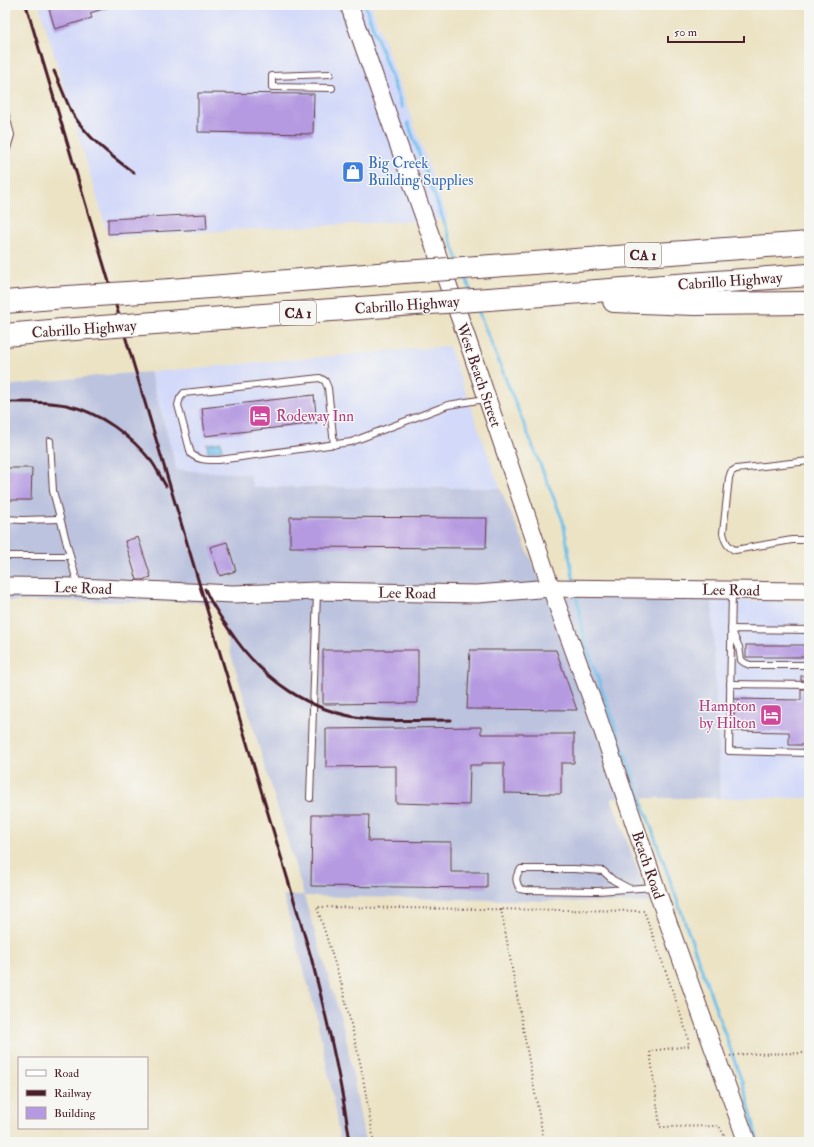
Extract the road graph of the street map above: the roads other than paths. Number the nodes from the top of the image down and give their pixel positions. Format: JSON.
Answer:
{"nodes":[{"id":1,"x":349,"y":5,"type":"edge"},
{"id":2,"x":330,"y":74,"type":"dead end"},
{"id":3,"x":332,"y":88,"type":"dead end"},
{"id":4,"x":5,"y":112,"type":"edge"},
{"id":5,"x":5,"y":155,"type":"edge"},
{"id":6,"x":809,"y":237,"type":"edge"},
{"id":7,"x":809,"y":243,"type":"edge"},
{"id":8,"x":750,"y":248,"type":"junction"},
{"id":9,"x":809,"y":275,"type":"edge"},
{"id":10,"x":497,"y":298,"type":"junction"},
{"id":11,"x":5,"y":302,"type":"edge"},
{"id":12,"x":809,"y":303,"type":"edge"},
{"id":13,"x":5,"y":334,"type":"edge"},
{"id":14,"x":487,"y":398,"type":"junction"},
{"id":15,"x":50,"y":440,"type":"dead end"},
{"id":16,"x":334,"y":445,"type":"junction"},
{"id":17,"x":809,"y":461,"type":"edge"},
{"id":18,"x":60,"y":518,"type":"junction"},
{"id":19,"x":5,"y":520,"type":"edge"},
{"id":20,"x":809,"y":540,"type":"edge"},
{"id":21,"x":5,"y":556,"type":"edge"},
{"id":22,"x":69,"y":556,"type":"junction"},
{"id":23,"x":5,"y":586,"type":"edge"},
{"id":24,"x":78,"y":587,"type":"junction"},
{"id":25,"x":551,"y":588,"type":"junction"},
{"id":26,"x":732,"y":590,"type":"junction"},
{"id":27,"x":317,"y":591,"type":"junction"},
{"id":28,"x":809,"y":591,"type":"edge"},
{"id":29,"x":731,"y":629,"type":"junction"},
{"id":30,"x":809,"y":630,"type":"edge"},
{"id":31,"x":809,"y":665,"type":"edge"},
{"id":32,"x":730,"y":684,"type":"junction"},
{"id":33,"x":809,"y":685,"type":"edge"},
{"id":34,"x":809,"y":753,"type":"edge"},
{"id":35,"x":310,"y":798,"type":"dead end"},
{"id":36,"x":656,"y":887,"type":"junction"},
{"id":37,"x":628,"y":888,"type":"junction"},
{"id":38,"x":747,"y":1142,"type":"edge"}],
"edges":[{"from":1,"to":14,"type":"main road","name":"West Beach Street"},
{"from":2,"to":3,"type":"lane"},
{"from":4,"to":5,"type":"lane"},
{"from":6,"to":8,"type":"highway"},
{"from":7,"to":8,"type":"highway","number":"CA 1"},
{"from":8,"to":11,"type":"highway","number":"CA 1","bridge":true},
{"from":9,"to":10,"type":"highway","name":"Cabrillo Highway","number":"CA 1"},
{"from":10,"to":12,"type":"highway"},
{"from":10,"to":13,"type":"highway","name":"Cabrillo Highway","number":"CA 1","bridge":true},
{"from":14,"to":16,"type":"lane"},
{"from":14,"to":25,"type":"main road","name":"West Beach Street"},
{"from":15,"to":18,"type":"lane"},
{"from":16,"to":16,"type":"lane"},
{"from":17,"to":20,"type":"lane"},
{"from":18,"to":19,"type":"lane"},
{"from":18,"to":22,"type":"lane"},
{"from":21,"to":22,"type":"lane"},
{"from":22,"to":24,"type":"lane"},
{"from":23,"to":24,"type":"main road","name":"Lee Road"},
{"from":24,"to":27,"type":"main road","name":"Lee Road"},
{"from":25,"to":26,"type":"main road","name":"Lee Road"},
{"from":25,"to":27,"type":"main road","name":"Lee Road"},
{"from":25,"to":36,"type":"main road","name":"Beach Road"},
{"from":26,"to":28,"type":"main road","name":"Lee Road"},
{"from":26,"to":29,"type":"lane"},
{"from":27,"to":35,"type":"lane"},
{"from":29,"to":30,"type":"lane"},
{"from":29,"to":31,"type":"lane"},
{"from":29,"to":32,"type":"lane"},
{"from":32,"to":33,"type":"lane"},
{"from":32,"to":34,"type":"lane"},
{"from":36,"to":37,"type":"lane"},
{"from":36,"to":38,"type":"main road","name":"Beach Road"},
{"from":37,"to":37,"type":"lane"}]}
